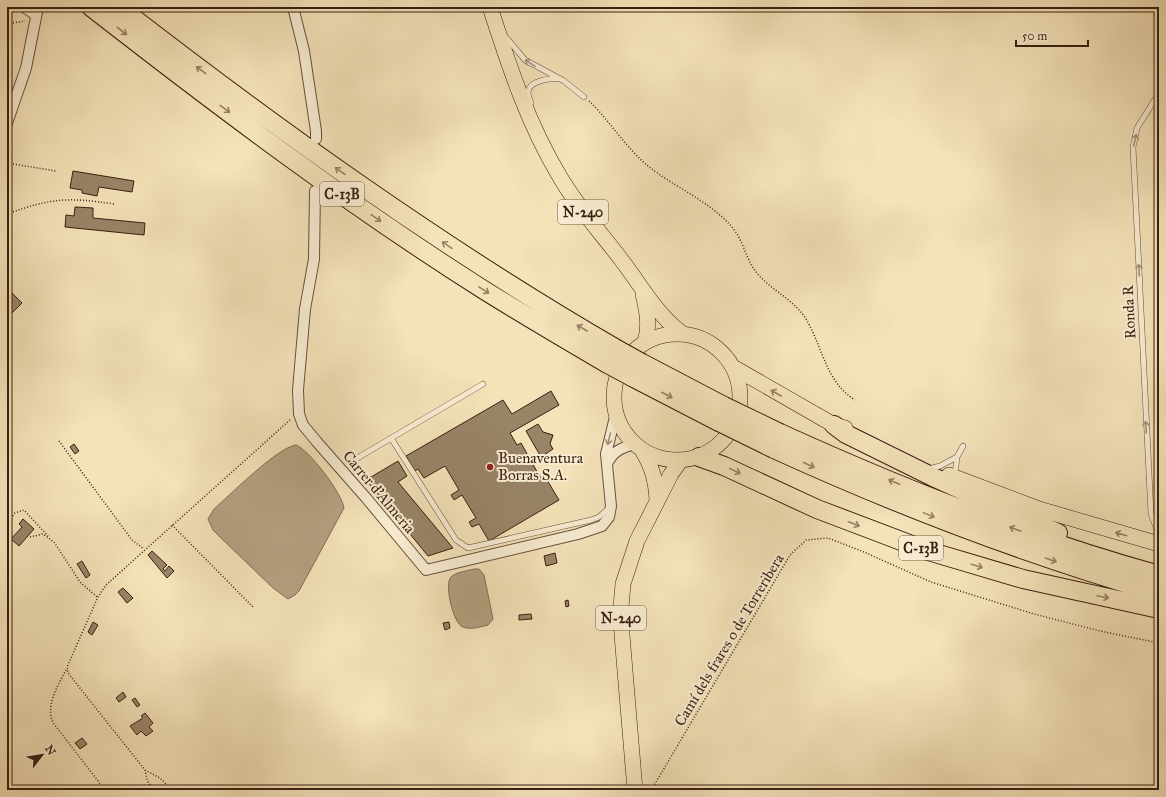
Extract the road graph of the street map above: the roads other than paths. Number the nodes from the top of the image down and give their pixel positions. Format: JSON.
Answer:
{"nodes":[{"id":1,"x":24,"y":7,"type":"edge"},
{"id":2,"x":91,"y":7,"type":"edge"},
{"id":3,"x":119,"y":7,"type":"edge"},
{"id":4,"x":293,"y":7,"type":"edge"},
{"id":5,"x":490,"y":7,"type":"edge"},
{"id":6,"x":37,"y":14,"type":"edge"},
{"id":7,"x":496,"y":25,"type":"junction"},
{"id":8,"x":564,"y":81,"type":"junction"},
{"id":9,"x":1159,"y":93,"type":"edge"},
{"id":10,"x":584,"y":97,"type":"road end"},
{"id":11,"x":7,"y":123,"type":"edge"},
{"id":12,"x":533,"y":127,"type":"junction"},
{"id":13,"x":316,"y":139,"type":"dead end"},
{"id":14,"x":315,"y":191,"type":"dead end"},
{"id":15,"x":642,"y":290,"type":"junction"},
{"id":16,"x":683,"y":334,"type":"junction"},
{"id":17,"x":645,"y":342,"type":"junction"},
{"id":18,"x":610,"y":355,"type":"junction"},
{"id":19,"x":733,"y":367,"type":"junction"},
{"id":20,"x":483,"y":384,"type":"dead end"},
{"id":21,"x":616,"y":413,"type":"junction"},
{"id":22,"x":722,"y":414,"type":"junction"},
{"id":23,"x":834,"y":425,"type":"junction"},
{"id":24,"x":391,"y":438,"type":"junction"},
{"id":25,"x":963,"y":446,"type":"dead end"},
{"id":26,"x":638,"y":447,"type":"junction"},
{"id":27,"x":699,"y":457,"type":"junction"},
{"id":28,"x":957,"y":457,"type":"junction"},
{"id":29,"x":354,"y":460,"type":"dead end"},
{"id":30,"x":682,"y":460,"type":"junction"},
{"id":31,"x":607,"y":464,"type":"junction"},
{"id":32,"x":932,"y":468,"type":"junction"},
{"id":33,"x":955,"y":478,"type":"junction"},
{"id":34,"x":657,"y":501,"type":"junction"},
{"id":35,"x":611,"y":506,"type":"junction"},
{"id":36,"x":1159,"y":534,"type":"edge"},
{"id":37,"x":1159,"y":544,"type":"edge"},
{"id":38,"x":1159,"y":567,"type":"edge"},
{"id":39,"x":1159,"y":576,"type":"edge"},
{"id":40,"x":1159,"y":593,"type":"edge"},
{"id":41,"x":1159,"y":609,"type":"edge"},
{"id":42,"x":634,"y":789,"type":"edge"}],
"edges":[{"from":1,"to":6,"type":"street"},
{"from":2,"to":18,"type":"highway","number":"C-13B","one_way":true},
{"from":18,"to":3,"type":"highway","number":"C-13B","one_way":true},
{"from":4,"to":13,"type":"street"},
{"from":5,"to":7,"type":"main road","number":"N-240"},
{"from":6,"to":11,"type":"street"},
{"from":8,"to":7,"type":"lane","one_way":true},
{"from":7,"to":12,"type":"main road","number":"N-240"},
{"from":8,"to":10,"type":"lane"},
{"from":8,"to":12,"type":"lane"},
{"from":36,"to":9,"type":"lane","name":"Ronda R","one_way":true},
{"from":12,"to":15,"type":"main road","number":"N-240"},
{"from":14,"to":35,"type":"street","name":"Carrer d'Almeria"},
{"from":15,"to":16,"type":"main road","number":"N-240"},
{"from":15,"to":17,"type":"main road","number":"N-240"},
{"from":16,"to":17,"type":"main road","number":"N-240"},
{"from":16,"to":19,"type":"main road","number":"N-240"},
{"from":17,"to":21,"type":"main road","number":"N-240"},
{"from":18,"to":22,"type":"highway","number":"C-13B","bridge":true},
{"from":23,"to":19,"type":"main road","one_way":true},
{"from":19,"to":27,"type":"main road","number":"N-240"},
{"from":20,"to":24,"type":"lane"},
{"from":21,"to":26,"type":"main road","number":"N-240"},
{"from":21,"to":31,"type":"street","name":"Carrer d'Almeria","one_way":true},
{"from":39,"to":22,"type":"highway","number":"C-13B","one_way":true,"bridge":true},
{"from":22,"to":40,"type":"highway","number":"C-13B","one_way":true,"bridge":true},
{"from":23,"to":32,"type":"main road"},
{"from":23,"to":38,"type":"highway"},
{"from":24,"to":29,"type":"lane"},
{"from":24,"to":35,"type":"lane"},
{"from":25,"to":28,"type":"lane"},
{"from":26,"to":30,"type":"main road","number":"N-240"},
{"from":26,"to":31,"type":"street"},
{"from":26,"to":34,"type":"main road","number":"N-240"},
{"from":27,"to":30,"type":"main road","number":"N-240"},
{"from":27,"to":41,"type":"highway","number":"C-13B","one_way":true},
{"from":28,"to":32,"type":"lane"},
{"from":28,"to":33,"type":"lane"},
{"from":30,"to":34,"type":"main road","number":"N-240"},
{"from":31,"to":35,"type":"street","name":"Carrer d'Almeria"},
{"from":32,"to":33,"type":"main road"},
{"from":37,"to":33,"type":"main road","one_way":true},
{"from":34,"to":42,"type":"main road","number":"N-240"}]}
